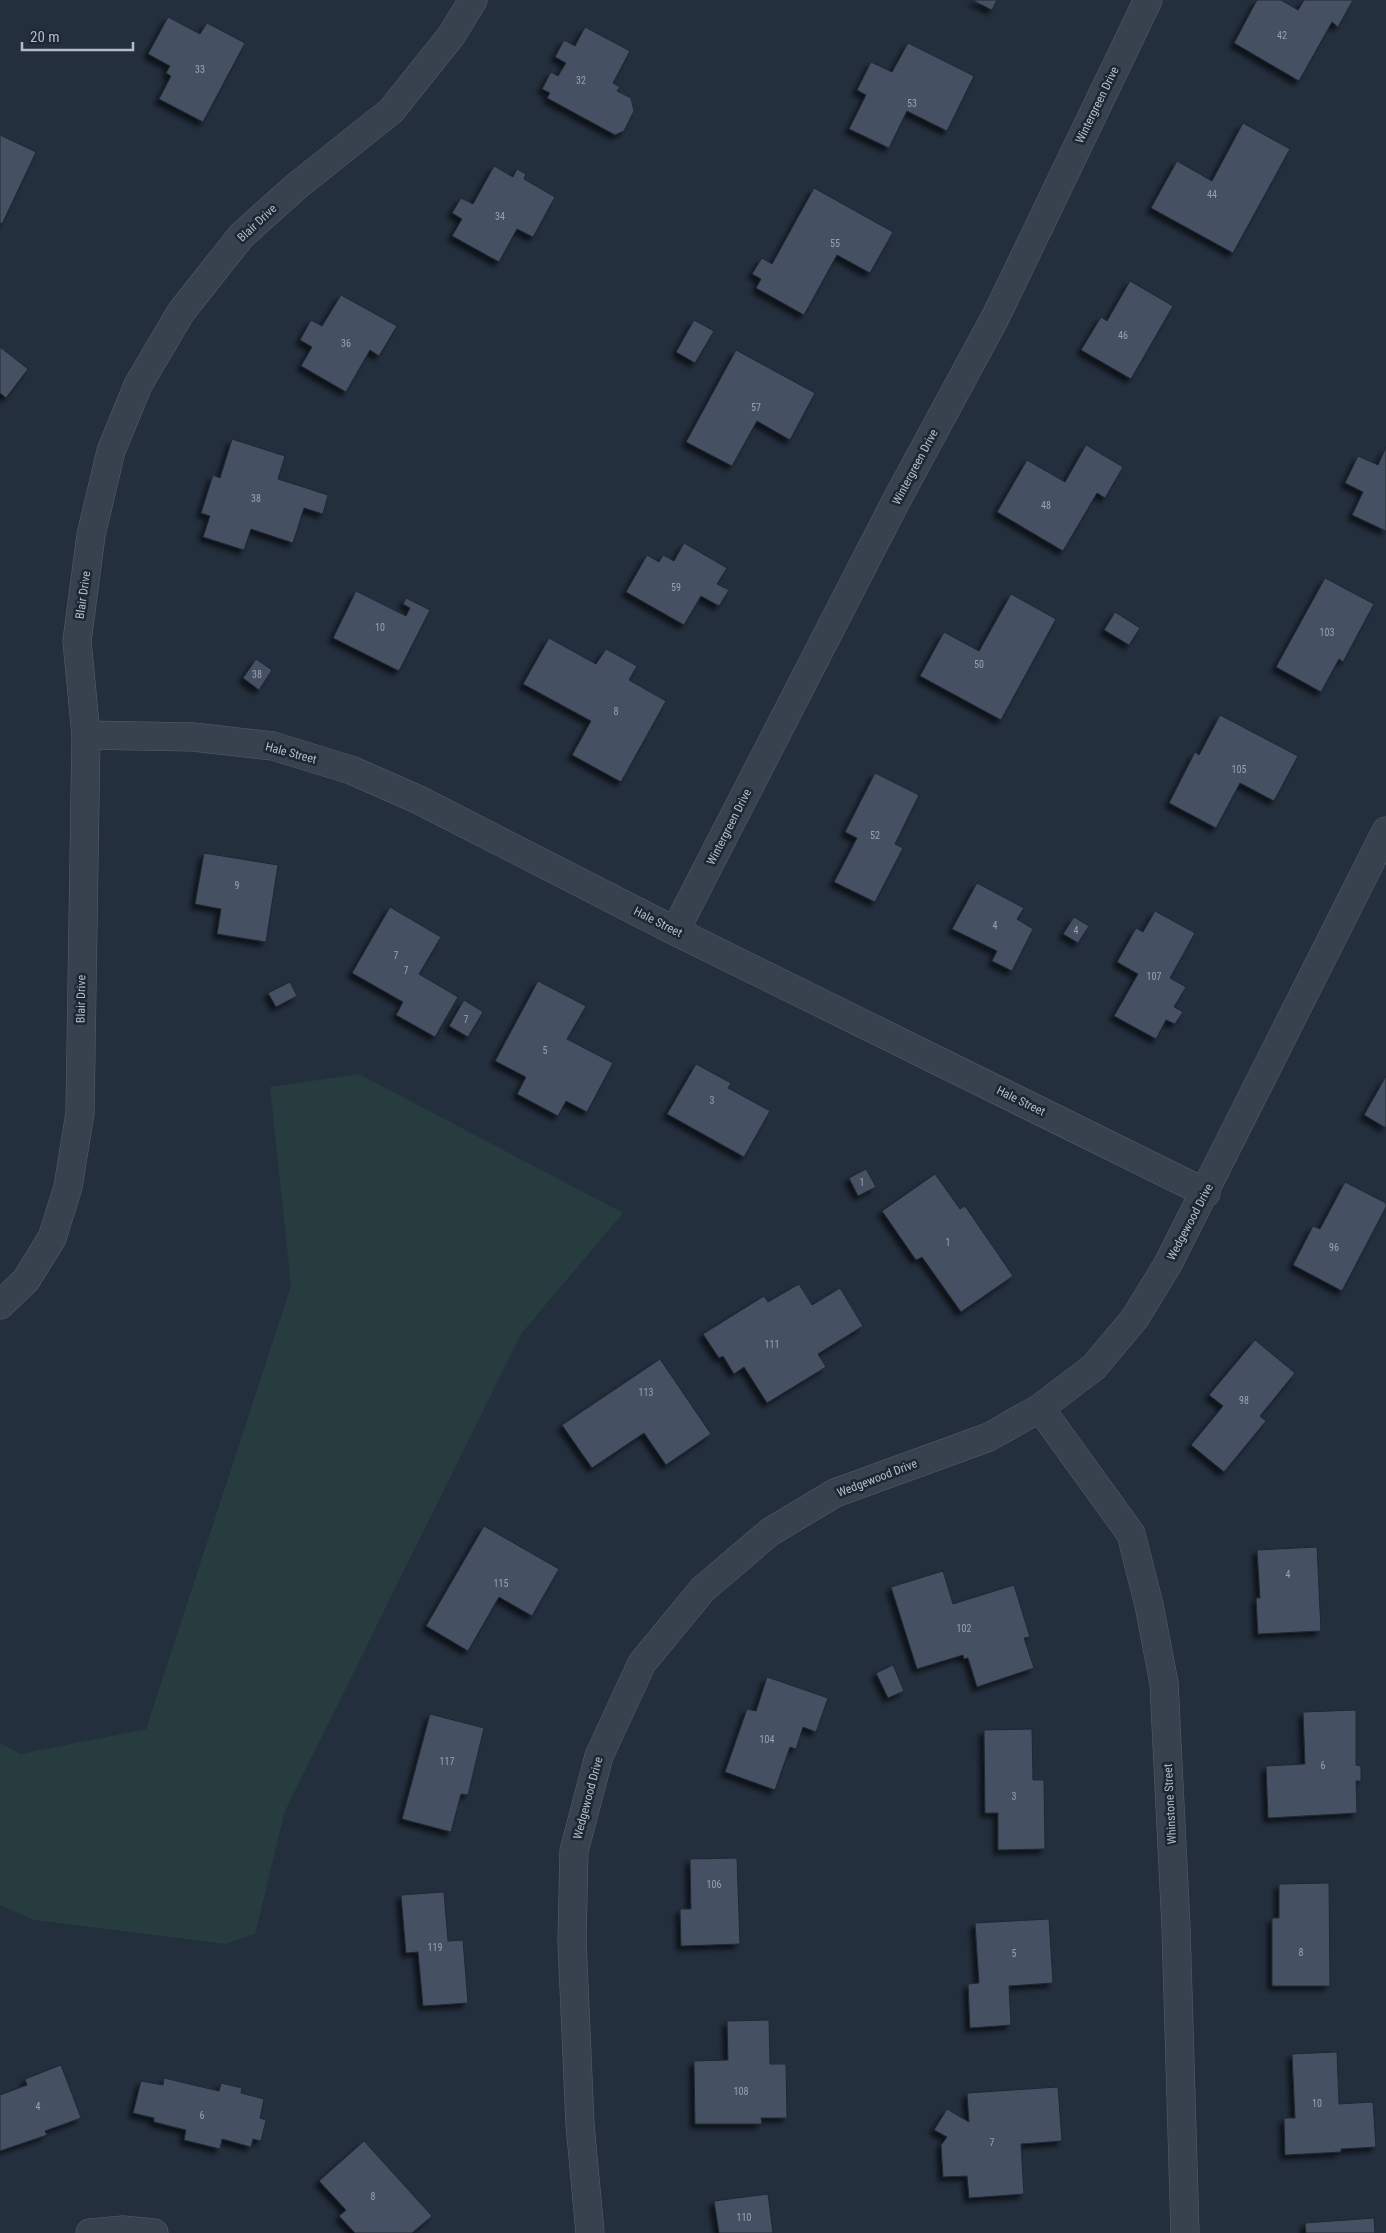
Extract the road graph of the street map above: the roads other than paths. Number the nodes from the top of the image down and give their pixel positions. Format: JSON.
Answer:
{"nodes":[{"id":1,"x":473,"y":0,"type":"edge"},
{"id":2,"x":1148,"y":0,"type":"edge"},
{"id":3,"x":86,"y":735,"type":"junction"},
{"id":4,"x":1386,"y":830,"type":"edge"},
{"id":5,"x":675,"y":931,"type":"junction"},
{"id":6,"x":1206,"y":1193,"type":"junction"},
{"id":7,"x":0,"y":1305,"type":"edge"},
{"id":8,"x":1040,"y":1408,"type":"junction"},
{"id":9,"x":90,"y":2233,"type":"edge"},
{"id":10,"x":154,"y":2233,"type":"edge"},
{"id":11,"x":590,"y":2233,"type":"edge"},
{"id":12,"x":1185,"y":2233,"type":"edge"}],
"edges":[{"from":1,"to":3,"type":"street","name":"Blair Drive"},
{"from":2,"to":5,"type":"street","name":"Wintergreen Drive"},
{"from":3,"to":5,"type":"street","name":"Hale Street"},
{"from":3,"to":7,"type":"street","name":"Blair Drive"},
{"from":4,"to":6,"type":"street","name":"Wedgewood Drive"},
{"from":5,"to":6,"type":"street","name":"Hale Street"},
{"from":6,"to":8,"type":"street","name":"Wedgewood Drive"},
{"from":8,"to":11,"type":"street","name":"Wedgewood Drive"},
{"from":8,"to":12,"type":"street","name":"Whinstone Street"},
{"from":9,"to":10,"type":"street"}]}
